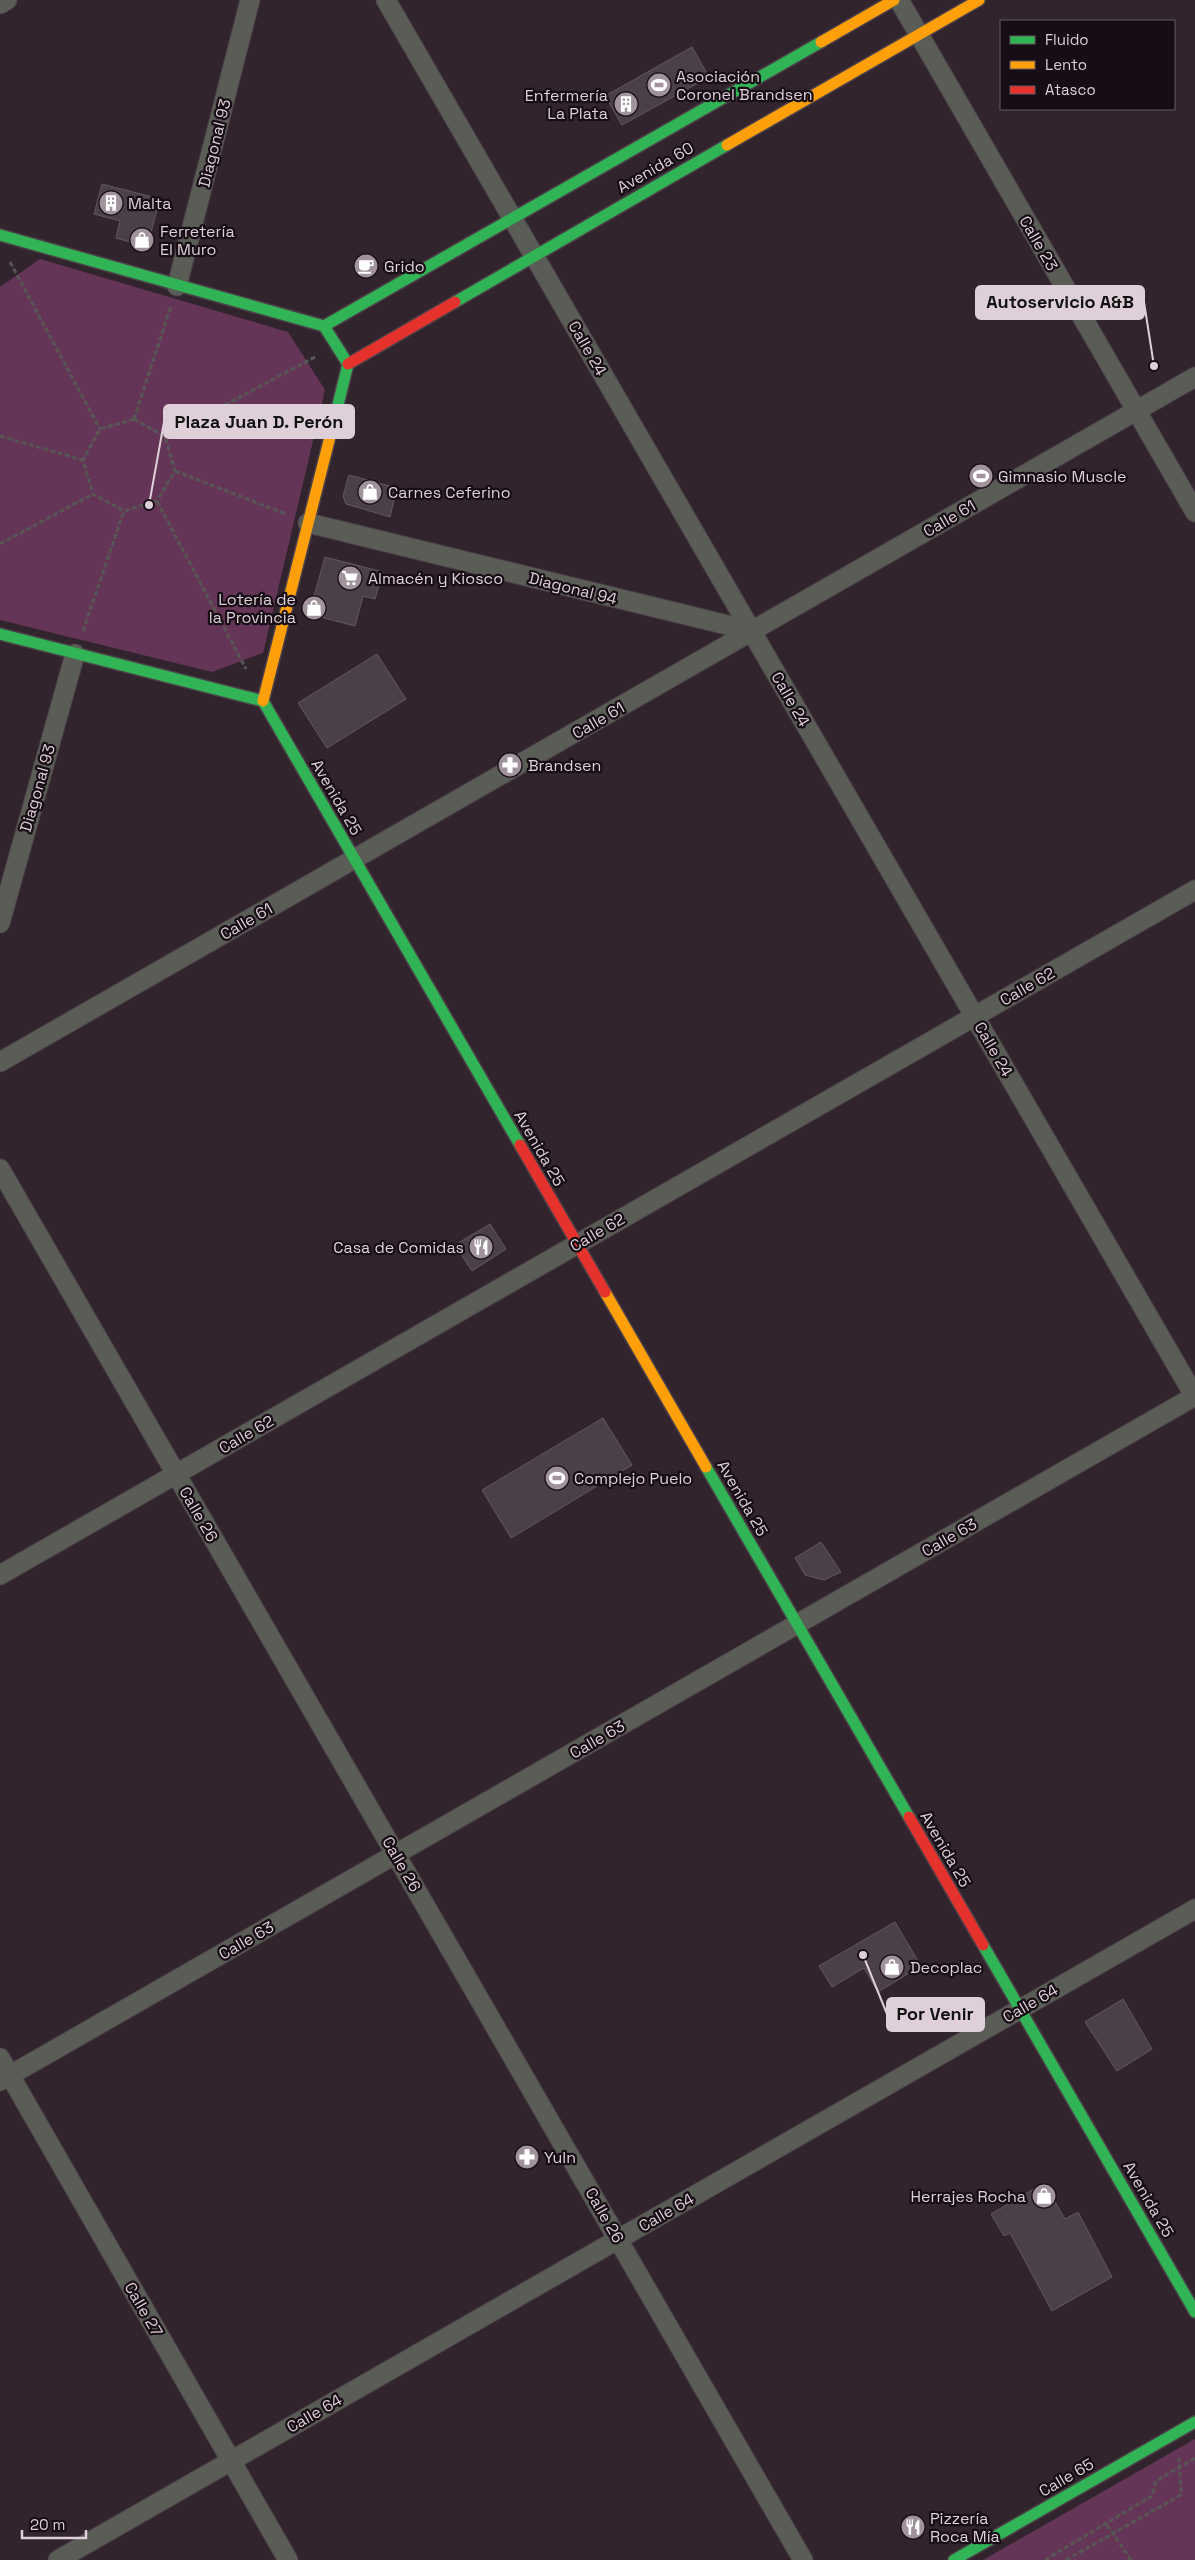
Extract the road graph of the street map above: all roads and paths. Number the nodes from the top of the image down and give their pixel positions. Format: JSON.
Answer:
{"nodes":[{"id":1,"x":7,"y":0,"type":"edge"},
{"id":2,"x":250,"y":0,"type":"edge"},
{"id":3,"x":386,"y":0,"type":"edge"},
{"id":4,"x":894,"y":0,"type":"edge"},
{"id":5,"x":899,"y":0,"type":"edge"},
{"id":6,"x":979,"y":0,"type":"edge"},
{"id":7,"x":0,"y":4,"type":"edge"},
{"id":8,"x":919,"y":35,"type":"junction"},
{"id":9,"x":513,"y":218,"type":"junction"},
{"id":10,"x":0,"y":235,"type":"edge"},
{"id":11,"x":534,"y":255,"type":"junction"},
{"id":12,"x":9,"y":260,"type":"dead end"},
{"id":13,"x":177,"y":286,"type":"junction"},
{"id":14,"x":324,"y":326,"type":"junction"},
{"id":15,"x":336,"y":345,"type":"junction"},
{"id":16,"x":348,"y":364,"type":"junction"},
{"id":17,"x":1195,"y":377,"type":"edge"},
{"id":18,"x":1136,"y":411,"type":"junction"},
{"id":19,"x":134,"y":419,"type":"junction"},
{"id":20,"x":100,"y":429,"type":"junction"},
{"id":21,"x":0,"y":436,"type":"edge"},
{"id":22,"x":165,"y":436,"type":"junction"},
{"id":23,"x":83,"y":460,"type":"junction"},
{"id":24,"x":175,"y":471,"type":"junction"},
{"id":25,"x":93,"y":494,"type":"junction"},
{"id":26,"x":158,"y":501,"type":"junction"},
{"id":27,"x":124,"y":511,"type":"junction"},
{"id":28,"x":1195,"y":512,"type":"edge"},
{"id":29,"x":308,"y":523,"type":"junction"},
{"id":30,"x":0,"y":544,"type":"edge"},
{"id":31,"x":752,"y":631,"type":"junction"},
{"id":32,"x":0,"y":634,"type":"edge"},
{"id":33,"x":75,"y":654,"type":"junction"},
{"id":34,"x":263,"y":701,"type":"junction"},
{"id":35,"x":354,"y":859,"type":"junction"},
{"id":36,"x":1195,"y":890,"type":"edge"},
{"id":37,"x":0,"y":923,"type":"edge"},
{"id":38,"x":974,"y":1016,"type":"junction"},
{"id":39,"x":0,"y":1062,"type":"edge"},
{"id":40,"x":0,"y":1169,"type":"edge"},
{"id":41,"x":577,"y":1244,"type":"junction"},
{"id":42,"x":1195,"y":1397,"type":"edge"},
{"id":43,"x":176,"y":1474,"type":"junction"},
{"id":44,"x":0,"y":1574,"type":"edge"},
{"id":45,"x":797,"y":1624,"type":"junction"},
{"id":46,"x":396,"y":1854,"type":"junction"},
{"id":47,"x":1195,"y":1909,"type":"edge"},
{"id":48,"x":1020,"y":2009,"type":"junction"},
{"id":49,"x":0,"y":2058,"type":"edge"},
{"id":50,"x":5,"y":2078,"type":"edge"},
{"id":51,"x":619,"y":2239,"type":"junction"},
{"id":52,"x":1195,"y":2312,"type":"edge"},
{"id":53,"x":1195,"y":2422,"type":"edge"},
{"id":54,"x":1179,"y":2453,"type":"dead end"},
{"id":55,"x":1195,"y":2458,"type":"edge"},
{"id":56,"x":231,"y":2461,"type":"junction"},
{"id":57,"x":1180,"y":2467,"type":"junction"},
{"id":58,"x":1107,"y":2524,"type":"junction"},
{"id":59,"x":1113,"y":2534,"type":"junction"},
{"id":60,"x":58,"y":2560,"type":"edge"},
{"id":61,"x":288,"y":2560,"type":"edge"},
{"id":62,"x":804,"y":2560,"type":"edge"},
{"id":63,"x":954,"y":2560,"type":"edge"},
{"id":64,"x":1046,"y":2560,"type":"edge"},
{"id":65,"x":1066,"y":2560,"type":"edge"},
{"id":66,"x":1131,"y":2560,"type":"edge"}],
"edges":[{"from":1,"to":7,"type":"street"},
{"from":2,"to":13,"type":"street","name":"Diagonal 93"},
{"from":3,"to":9,"type":"street","name":"Calle 24"},
{"from":4,"to":9,"type":"main road","name":"Avenida 60"},
{"from":5,"to":8,"type":"street","name":"Calle 23"},
{"from":6,"to":8,"type":"main road","name":"Avenida 60"},
{"from":8,"to":11,"type":"main road","name":"Avenida 60"},
{"from":8,"to":18,"type":"street","name":"Calle 23"},
{"from":9,"to":11,"type":"street","name":"Calle 24"},
{"from":9,"to":14,"type":"main road","name":"Avenida 60"},
{"from":10,"to":13,"type":"main road"},
{"from":11,"to":16,"type":"main road","name":"Avenida 60"},
{"from":11,"to":31,"type":"street","name":"Calle 24"},
{"from":12,"to":20,"type":"path"},
{"from":13,"to":14,"type":"main road"},
{"from":13,"to":19,"type":"path"},
{"from":14,"to":15,"type":"main road"},
{"from":15,"to":16,"type":"main road"},
{"from":15,"to":22,"type":"path"},
{"from":16,"to":29,"type":"main road"},
{"from":17,"to":18,"type":"street","name":"Calle 61"},
{"from":18,"to":28,"type":"street","name":"Calle 23"},
{"from":18,"to":31,"type":"street","name":"Calle 61"},
{"from":19,"to":20,"type":"path"},
{"from":19,"to":22,"type":"path"},
{"from":20,"to":23,"type":"path"},
{"from":21,"to":23,"type":"path"},
{"from":22,"to":24,"type":"path"},
{"from":23,"to":25,"type":"path"},
{"from":24,"to":26,"type":"path"},
{"from":24,"to":29,"type":"path"},
{"from":25,"to":27,"type":"path"},
{"from":25,"to":30,"type":"path"},
{"from":26,"to":27,"type":"path"},
{"from":26,"to":34,"type":"path"},
{"from":27,"to":33,"type":"path"},
{"from":29,"to":31,"type":"street","name":"Diagonal 94"},
{"from":29,"to":34,"type":"main road"},
{"from":31,"to":35,"type":"street","name":"Calle 61"},
{"from":31,"to":38,"type":"street","name":"Calle 24"},
{"from":32,"to":33,"type":"main road"},
{"from":33,"to":34,"type":"main road"},
{"from":33,"to":37,"type":"street","name":"Diagonal 93"},
{"from":34,"to":35,"type":"main road","name":"Avenida 25"},
{"from":35,"to":39,"type":"street","name":"Calle 61"},
{"from":35,"to":41,"type":"main road","name":"Avenida 25"},
{"from":36,"to":38,"type":"street","name":"Calle 62"},
{"from":38,"to":41,"type":"street","name":"Calle 62"},
{"from":38,"to":42,"type":"street","name":"Calle 24"},
{"from":40,"to":43,"type":"street","name":"Calle 26"},
{"from":41,"to":43,"type":"street","name":"Calle 62"},
{"from":41,"to":45,"type":"main road","name":"Avenida 25"},
{"from":42,"to":45,"type":"street","name":"Calle 63"},
{"from":43,"to":44,"type":"street","name":"Calle 62"},
{"from":43,"to":46,"type":"street","name":"Calle 26"},
{"from":45,"to":46,"type":"street","name":"Calle 63"},
{"from":45,"to":48,"type":"main road","name":"Avenida 25"},
{"from":46,"to":50,"type":"street","name":"Calle 63"},
{"from":46,"to":51,"type":"street","name":"Calle 26"},
{"from":47,"to":48,"type":"street","name":"Calle 64"},
{"from":48,"to":51,"type":"street","name":"Calle 64"},
{"from":48,"to":52,"type":"main road","name":"Avenida 25"},
{"from":49,"to":50,"type":"street","name":"Calle 27"},
{"from":50,"to":56,"type":"street","name":"Calle 27"},
{"from":51,"to":56,"type":"street","name":"Calle 64"},
{"from":51,"to":62,"type":"street","name":"Calle 26"},
{"from":53,"to":63,"type":"main road","name":"Calle 65"},
{"from":54,"to":57,"type":"path"},
{"from":55,"to":57,"type":"path"},
{"from":56,"to":60,"type":"street","name":"Calle 64"},
{"from":56,"to":61,"type":"street","name":"Calle 27"},
{"from":57,"to":58,"type":"path"},
{"from":57,"to":59,"type":"path"},
{"from":58,"to":59,"type":"path"},
{"from":58,"to":64,"type":"path"},
{"from":59,"to":65,"type":"path"},
{"from":59,"to":66,"type":"path"}]}
